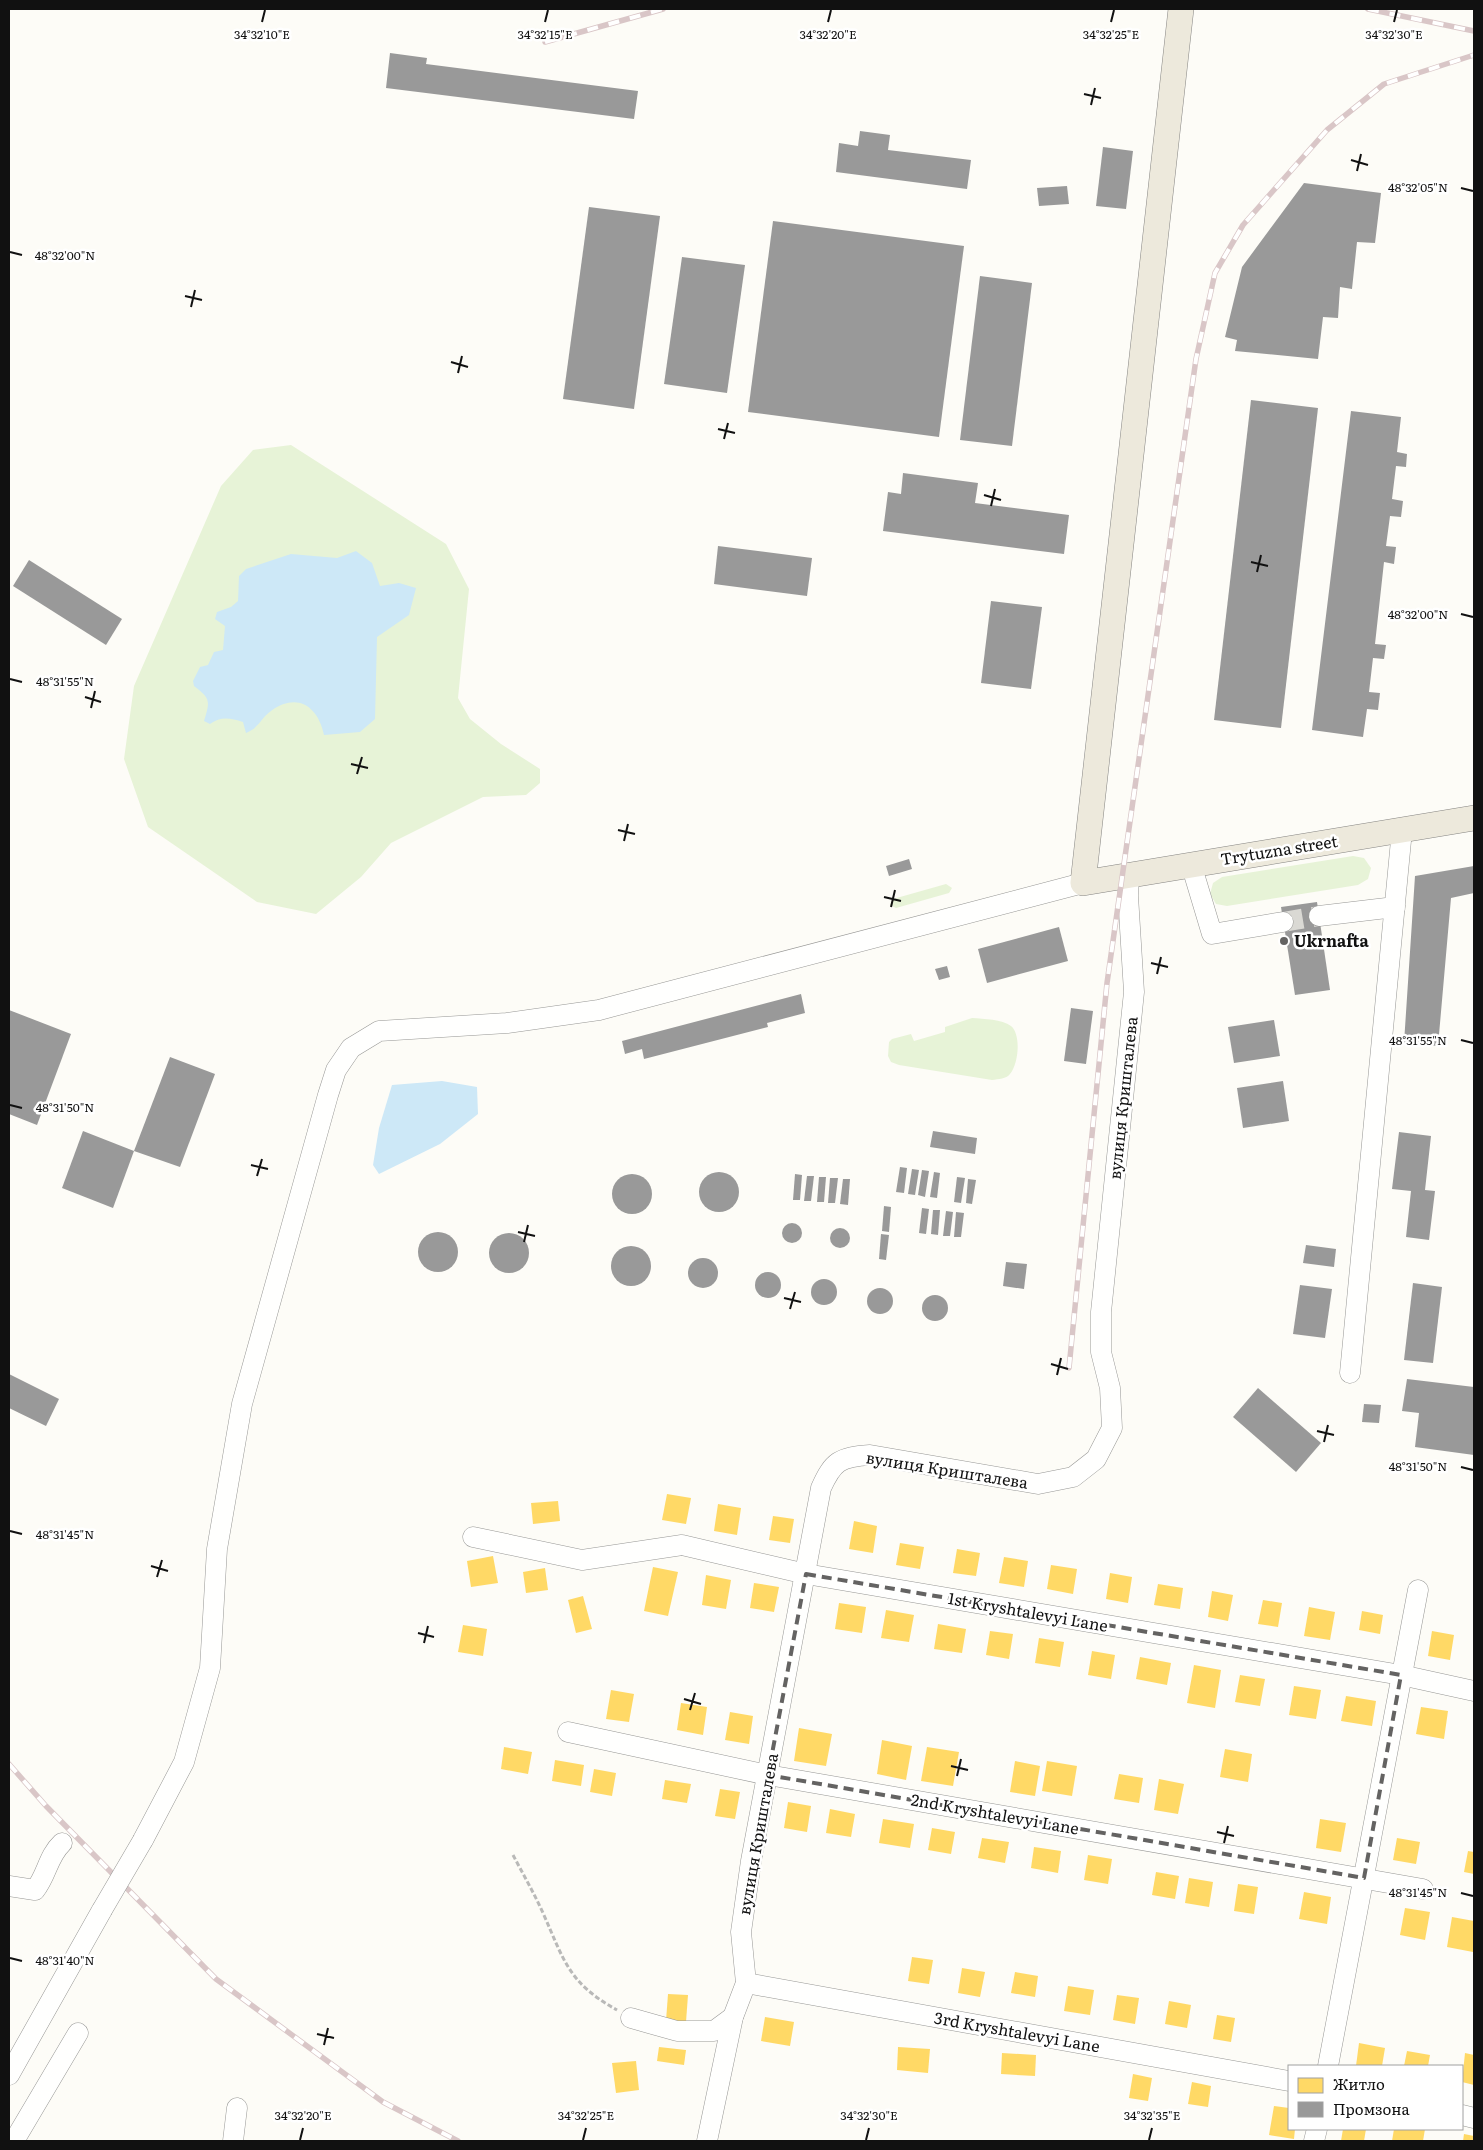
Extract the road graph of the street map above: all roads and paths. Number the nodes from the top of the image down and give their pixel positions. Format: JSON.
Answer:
{"nodes":[{"id":1,"x":1181,"y":9,"type":"edge"},
{"id":2,"x":1474,"y":818,"type":"edge"},
{"id":3,"x":1402,"y":830,"type":"junction"},
{"id":4,"x":1191,"y":864,"type":"junction"},
{"id":5,"x":1129,"y":875,"type":"junction"},
{"id":6,"x":1083,"y":883,"type":"junction"},
{"id":7,"x":1395,"y":906,"type":"junction"},
{"id":8,"x":1319,"y":916,"type":"tunnel mouth"},
{"id":9,"x":1283,"y":922,"type":"tunnel mouth"},
{"id":10,"x":1350,"y":1373,"type":"dead end"},
{"id":11,"x":473,"y":1537,"type":"dead end"},
{"id":12,"x":806,"y":1574,"type":"junction"},
{"id":13,"x":1418,"y":1590,"type":"dead end"},
{"id":14,"x":1401,"y":1676,"type":"junction"},
{"id":15,"x":1474,"y":1691,"type":"edge"},
{"id":16,"x":568,"y":1732,"type":"dead end"},
{"id":17,"x":768,"y":1775,"type":"junction"},
{"id":18,"x":62,"y":1843,"type":"dead end"},
{"id":19,"x":513,"y":1855,"type":"dead end"},
{"id":20,"x":1364,"y":1878,"type":"junction"},
{"id":21,"x":9,"y":1886,"type":"edge"},
{"id":22,"x":1423,"y":1889,"type":"dead end"},
{"id":23,"x":746,"y":1983,"type":"junction"},
{"id":24,"x":733,"y":2017,"type":"junction"},
{"id":25,"x":631,"y":2018,"type":"joint"},
{"id":26,"x":78,"y":2033,"type":"dead end"},
{"id":27,"x":1328,"y":2065,"type":"edge"},
{"id":28,"x":9,"y":2074,"type":"edge"},
{"id":29,"x":1288,"y":2081,"type":"edge"},
{"id":30,"x":237,"y":2108,"type":"dead end"},
{"id":31,"x":14,"y":2141,"type":"edge"},
{"id":32,"x":233,"y":2141,"type":"edge"},
{"id":33,"x":707,"y":2141,"type":"edge"}],
"edges":[{"from":1,"to":6,"type":"main road"},
{"from":2,"to":3,"type":"main road","name":"Trytuzna street"},
{"from":3,"to":4,"type":"main road","name":"Trytuzna street"},
{"from":3,"to":7,"type":"street"},
{"from":4,"to":5,"type":"main road","name":"Trytuzna street"},
{"from":4,"to":9,"type":"street"},
{"from":5,"to":6,"type":"main road","name":"Trytuzna street"},
{"from":5,"to":12,"type":"street","name":"вулиця Кришталева"},
{"from":6,"to":28,"type":"street","bridge":true},
{"from":7,"to":8,"type":"street"},
{"from":7,"to":10,"type":"street"},
{"from":11,"to":12,"type":"street","name":"1st Kryshtalevyi Lane"},
{"from":12,"to":14,"type":"street","name":"1st Kryshtalevyi Lane"},
{"from":12,"to":17,"type":"street","name":"вулиця Кришталева"},
{"from":13,"to":14,"type":"street"},
{"from":14,"to":15,"type":"street","name":"1st Kryshtalevyi Lane"},
{"from":14,"to":20,"type":"street"},
{"from":16,"to":17,"type":"street","name":"2nd Kryshtalevyi Lane"},
{"from":17,"to":20,"type":"street","name":"2nd Kryshtalevyi Lane"},
{"from":17,"to":23,"type":"street","name":"вулиця Кришталева"},
{"from":18,"to":21,"type":"street"},
{"from":19,"to":25,"type":"path"},
{"from":20,"to":22,"type":"street","name":"2nd Kryshtalevyi Lane"},
{"from":20,"to":27,"type":"street"},
{"from":23,"to":24,"type":"street","name":"вулиця Кришталева"},
{"from":23,"to":29,"type":"street","name":"3rd Kryshtalevyi Lane"},
{"from":24,"to":25,"type":"street"},
{"from":24,"to":33,"type":"street","name":"вулиця Кришталева"},
{"from":26,"to":31,"type":"street"},
{"from":30,"to":32,"type":"street"}]}
